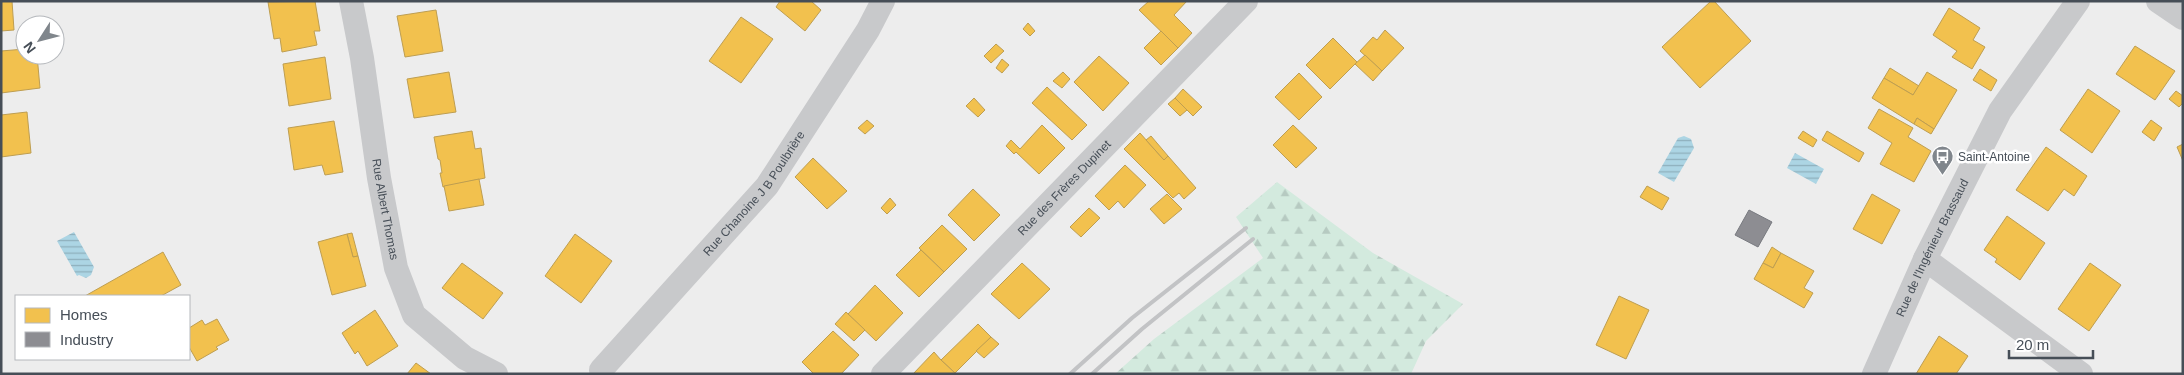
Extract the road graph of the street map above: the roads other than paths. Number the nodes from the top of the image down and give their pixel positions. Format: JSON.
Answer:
{"nodes":[{"id":1,"x":350,"y":1,"type":"edge"},
{"id":2,"x":883,"y":1,"type":"edge"},
{"id":3,"x":1246,"y":1,"type":"edge"},
{"id":4,"x":2078,"y":1,"type":"edge"},
{"id":5,"x":2158,"y":1,"type":"edge"},
{"id":6,"x":2183,"y":18,"type":"edge"},
{"id":7,"x":1925,"y":259,"type":"junction"},
{"id":8,"x":597,"y":373,"type":"edge"},
{"id":9,"x":496,"y":374,"type":"edge"},
{"id":10,"x":883,"y":374,"type":"edge"},
{"id":11,"x":1874,"y":374,"type":"edge"},
{"id":12,"x":2081,"y":374,"type":"edge"}],
"edges":[{"from":1,"to":9,"type":"street","name":"Rue Albert Thomas"},
{"from":2,"to":8,"type":"street","name":"Rue Chanoine J B Poulbrière"},
{"from":3,"to":10,"type":"street","name":"Rue des Frères Dupinet"},
{"from":4,"to":7,"type":"street","name":"Rue de l'Ingénieur Brassaud"},
{"from":5,"to":6,"type":"street"},
{"from":7,"to":11,"type":"street","name":"Rue de l'Ingénieur Brassaud"},
{"from":7,"to":12,"type":"street"}]}
